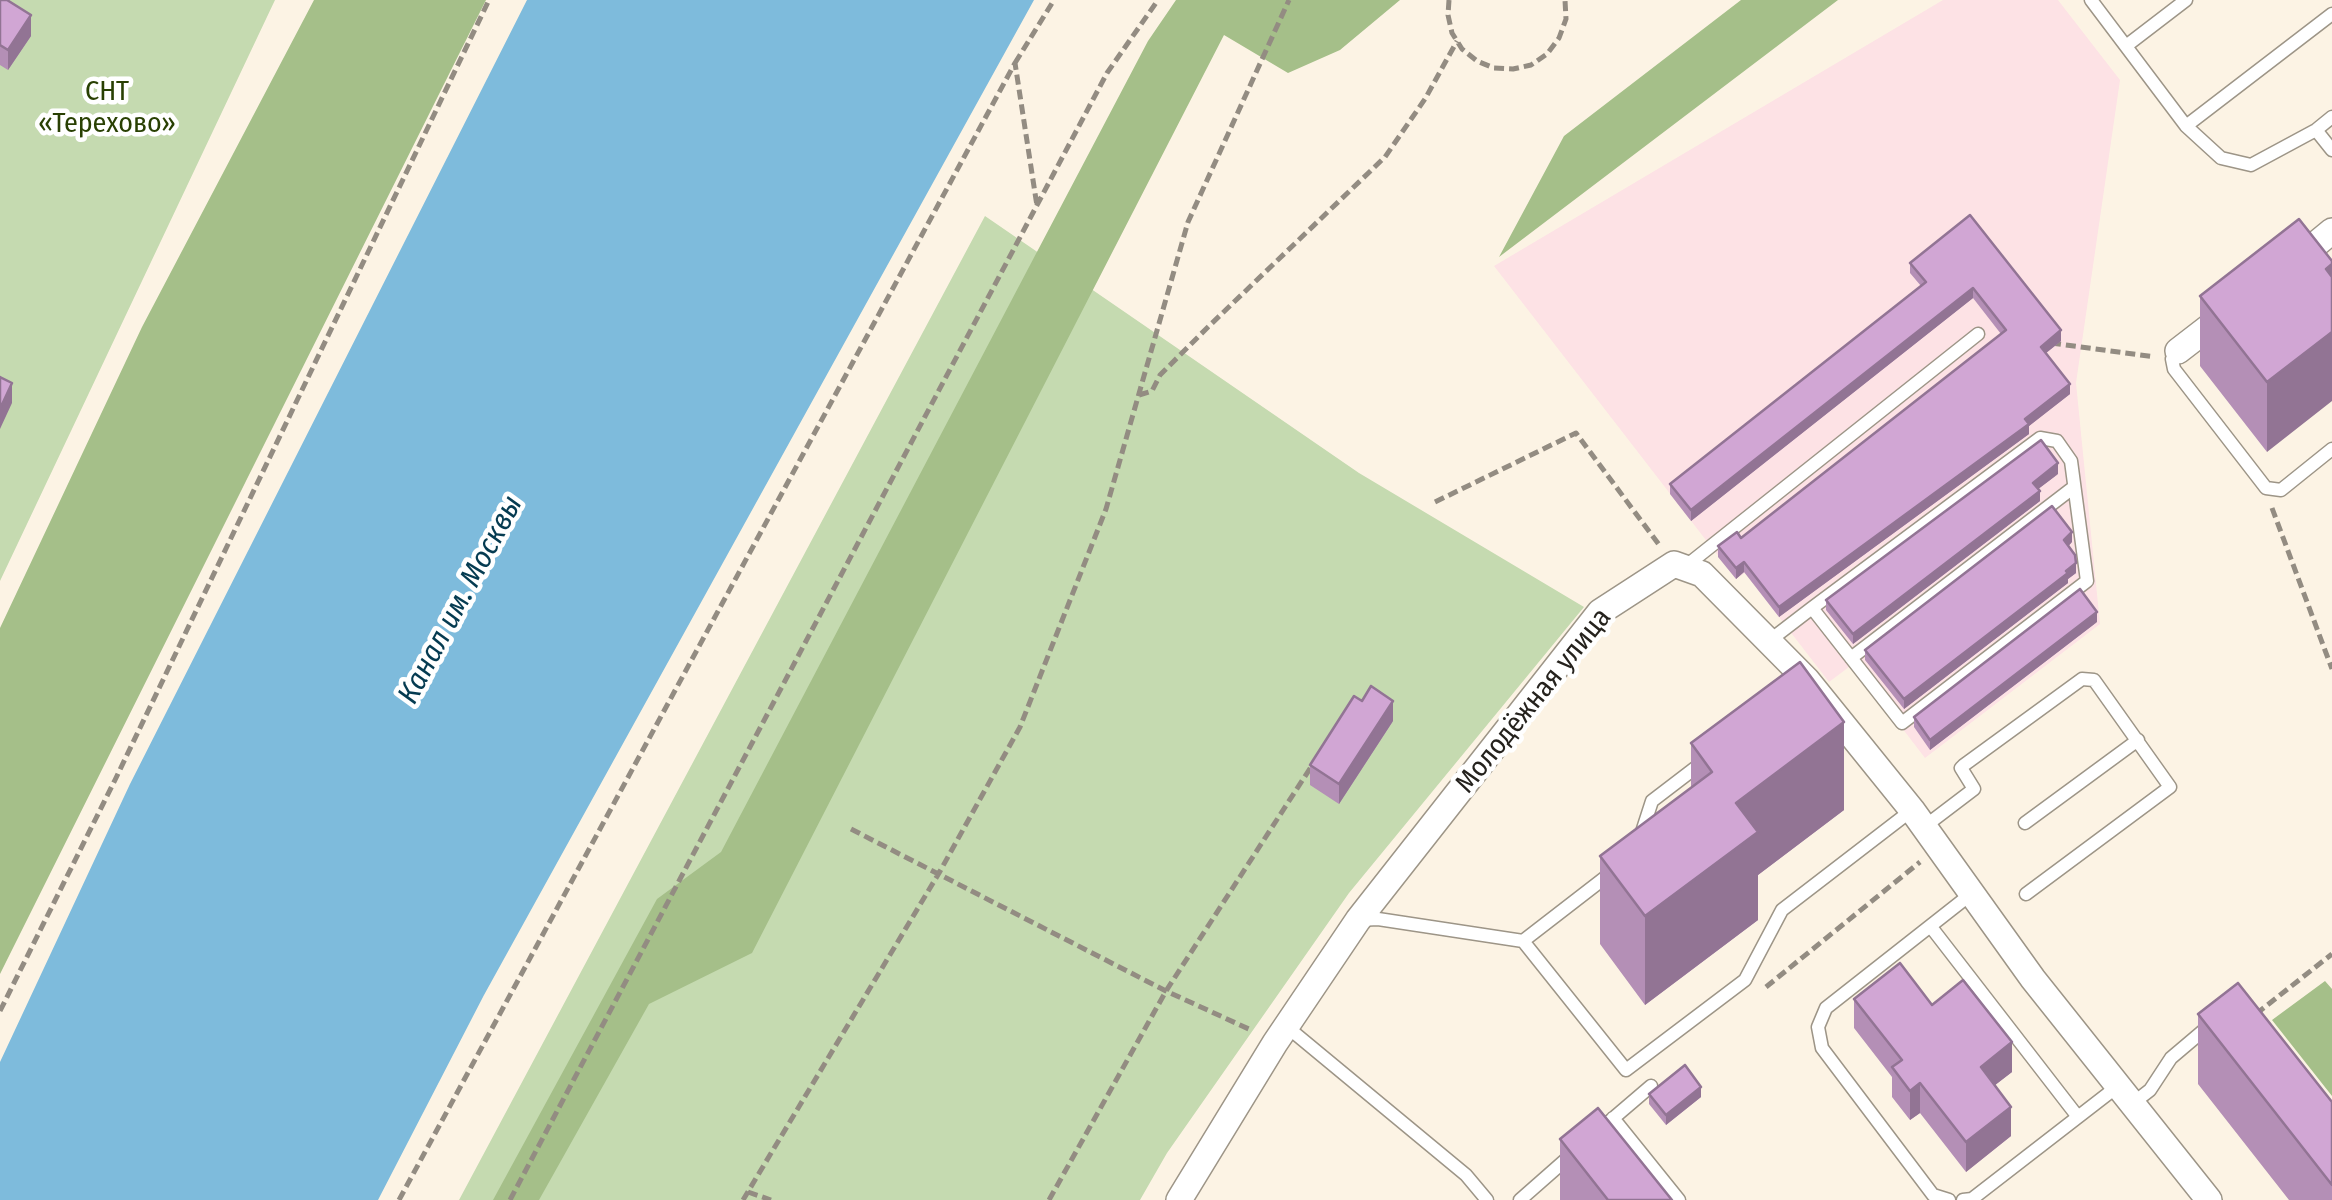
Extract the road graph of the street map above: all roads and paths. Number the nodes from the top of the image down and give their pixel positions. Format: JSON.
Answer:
{"nodes":[{"id":1,"x":489,"y":0,"type":"edge"},
{"id":2,"x":1054,"y":0,"type":"edge"},
{"id":3,"x":1158,"y":0,"type":"edge"},
{"id":4,"x":1289,"y":0,"type":"edge"},
{"id":5,"x":1449,"y":0,"type":"edge"},
{"id":6,"x":1566,"y":0,"type":"edge"},
{"id":7,"x":2092,"y":0,"type":"edge"},
{"id":8,"x":2186,"y":0,"type":"edge"},
{"id":9,"x":2332,"y":14,"type":"edge"},
{"id":10,"x":1457,"y":41,"type":"junction"},
{"id":11,"x":2126,"y":46,"type":"junction"},
{"id":12,"x":1015,"y":63,"type":"junction"},
{"id":13,"x":2332,"y":117,"type":"edge"},
{"id":14,"x":2186,"y":126,"type":"junction"},
{"id":15,"x":2316,"y":130,"type":"junction"},
{"id":16,"x":2332,"y":150,"type":"edge"},
{"id":17,"x":1037,"y":206,"type":"junction"},
{"id":18,"x":2332,"y":231,"type":"edge"},
{"id":19,"x":2280,"y":273,"type":"edge"},
{"id":20,"x":2251,"y":295,"type":"edge"},
{"id":21,"x":1978,"y":334,"type":"dead end"},
{"id":22,"x":2036,"y":341,"type":"edge"},
{"id":23,"x":2175,"y":355,"type":"junction"},
{"id":24,"x":1139,"y":394,"type":"junction"},
{"id":25,"x":2332,"y":449,"type":"edge"},
{"id":26,"x":2074,"y":488,"type":"junction"},
{"id":27,"x":2266,"y":488,"type":"junction"},
{"id":28,"x":1435,"y":502,"type":"dead end"},
{"id":29,"x":1679,"y":566,"type":"junction"},
{"id":30,"x":1812,"y":608,"type":"junction"},
{"id":31,"x":1769,"y":642,"type":"junction"},
{"id":32,"x":1851,"y":658,"type":"junction"},
{"id":33,"x":2332,"y":669,"type":"edge"},
{"id":34,"x":2138,"y":740,"type":"junction"},
{"id":35,"x":1715,"y":752,"type":"edge"},
{"id":36,"x":1312,"y":765,"type":"edge"},
{"id":37,"x":2025,"y":823,"type":"dead end"},
{"id":38,"x":1925,"y":828,"type":"junction"},
{"id":39,"x":851,"y":829,"type":"dead end"},
{"id":40,"x":1634,"y":855,"type":"edge"},
{"id":41,"x":1620,"y":866,"type":"edge"},
{"id":42,"x":939,"y":873,"type":"junction"},
{"id":43,"x":1971,"y":894,"type":"junction"},
{"id":44,"x":2026,"y":894,"type":"dead end"},
{"id":45,"x":1358,"y":920,"type":"junction"},
{"id":46,"x":1931,"y":927,"type":"junction"},
{"id":47,"x":1523,"y":941,"type":"junction"},
{"id":48,"x":2332,"y":954,"type":"edge"},
{"id":49,"x":1166,"y":992,"type":"junction"},
{"id":50,"x":1754,"y":997,"type":"dead end"},
{"id":51,"x":0,"y":1011,"type":"edge"},
{"id":52,"x":2249,"y":1020,"type":"joint"},
{"id":53,"x":1275,"y":1031,"type":"junction"},
{"id":54,"x":1652,"y":1086,"type":"edge"},
{"id":55,"x":2124,"y":1095,"type":"junction"},
{"id":56,"x":2078,"y":1117,"type":"junction"},
{"id":57,"x":1613,"y":1118,"type":"junction"},
{"id":58,"x":748,"y":1192,"type":"junction"},
{"id":59,"x":399,"y":1200,"type":"edge"},
{"id":60,"x":510,"y":1200,"type":"edge"},
{"id":61,"x":743,"y":1200,"type":"edge"},
{"id":62,"x":771,"y":1200,"type":"edge"},
{"id":63,"x":1049,"y":1200,"type":"edge"},
{"id":64,"x":1179,"y":1200,"type":"edge"},
{"id":65,"x":1487,"y":1200,"type":"edge"},
{"id":66,"x":1520,"y":1200,"type":"edge"},
{"id":67,"x":1679,"y":1200,"type":"edge"},
{"id":68,"x":1948,"y":1200,"type":"edge"},
{"id":69,"x":1963,"y":1200,"type":"edge"},
{"id":70,"x":2209,"y":1200,"type":"edge"}],
"edges":[{"from":1,"to":51,"type":"path"},
{"from":2,"to":12,"type":"path"},
{"from":3,"to":17,"type":"path"},
{"from":4,"to":24,"type":"path"},
{"from":5,"to":10,"type":"path"},
{"from":6,"to":10,"type":"path"},
{"from":7,"to":11,"type":"lane"},
{"from":8,"to":11,"type":"lane"},
{"from":9,"to":14,"type":"lane"},
{"from":10,"to":24,"type":"path"},
{"from":11,"to":14,"type":"lane"},
{"from":12,"to":17,"type":"path"},
{"from":12,"to":59,"type":"path"},
{"from":13,"to":15,"type":"lane"},
{"from":14,"to":15,"type":"lane"},
{"from":15,"to":16,"type":"lane"},
{"from":17,"to":60,"type":"path"},
{"from":18,"to":19,"type":"street"},
{"from":20,"to":23,"type":"street"},
{"from":21,"to":29,"type":"lane"},
{"from":22,"to":23,"type":"path"},
{"from":23,"to":27,"type":"lane"},
{"from":24,"to":42,"type":"path"},
{"from":25,"to":27,"type":"lane"},
{"from":26,"to":30,"type":"lane"},
{"from":26,"to":32,"type":"lane"},
{"from":26,"to":32,"type":"lane"},
{"from":27,"to":33,"type":"path"},
{"from":28,"to":29,"type":"path"},
{"from":29,"to":31,"type":"street"},
{"from":29,"to":45,"type":"street","name":"Молодёжная улица"},
{"from":30,"to":31,"type":"lane"},
{"from":30,"to":32,"type":"lane"},
{"from":31,"to":38,"type":"street"},
{"from":34,"to":37,"type":"lane"},
{"from":34,"to":38,"type":"lane"},
{"from":34,"to":44,"type":"lane"},
{"from":35,"to":40,"type":"lane"},
{"from":36,"to":49,"type":"path"},
{"from":38,"to":43,"type":"street"},
{"from":38,"to":47,"type":"lane"},
{"from":38,"to":50,"type":"path"},
{"from":39,"to":42,"type":"path"},
{"from":41,"to":47,"type":"lane"},
{"from":42,"to":49,"type":"path"},
{"from":42,"to":58,"type":"path"},
{"from":43,"to":46,"type":"lane"},
{"from":43,"to":55,"type":"street"},
{"from":45,"to":47,"type":"lane"},
{"from":45,"to":53,"type":"street","name":"Молодёжная улица"},
{"from":46,"to":56,"type":"lane"},
{"from":46,"to":68,"type":"lane"},
{"from":48,"to":52,"type":"path"},
{"from":49,"to":53,"type":"path"},
{"from":49,"to":63,"type":"path"},
{"from":52,"to":55,"type":"lane"},
{"from":53,"to":64,"type":"street","name":"Молодёжная улица"},
{"from":53,"to":65,"type":"lane"},
{"from":54,"to":57,"type":"lane"},
{"from":55,"to":56,"type":"lane"},
{"from":55,"to":70,"type":"street"},
{"from":56,"to":69,"type":"lane"},
{"from":57,"to":66,"type":"lane"},
{"from":57,"to":67,"type":"lane"},
{"from":58,"to":61,"type":"path"},
{"from":58,"to":62,"type":"path"}]}
